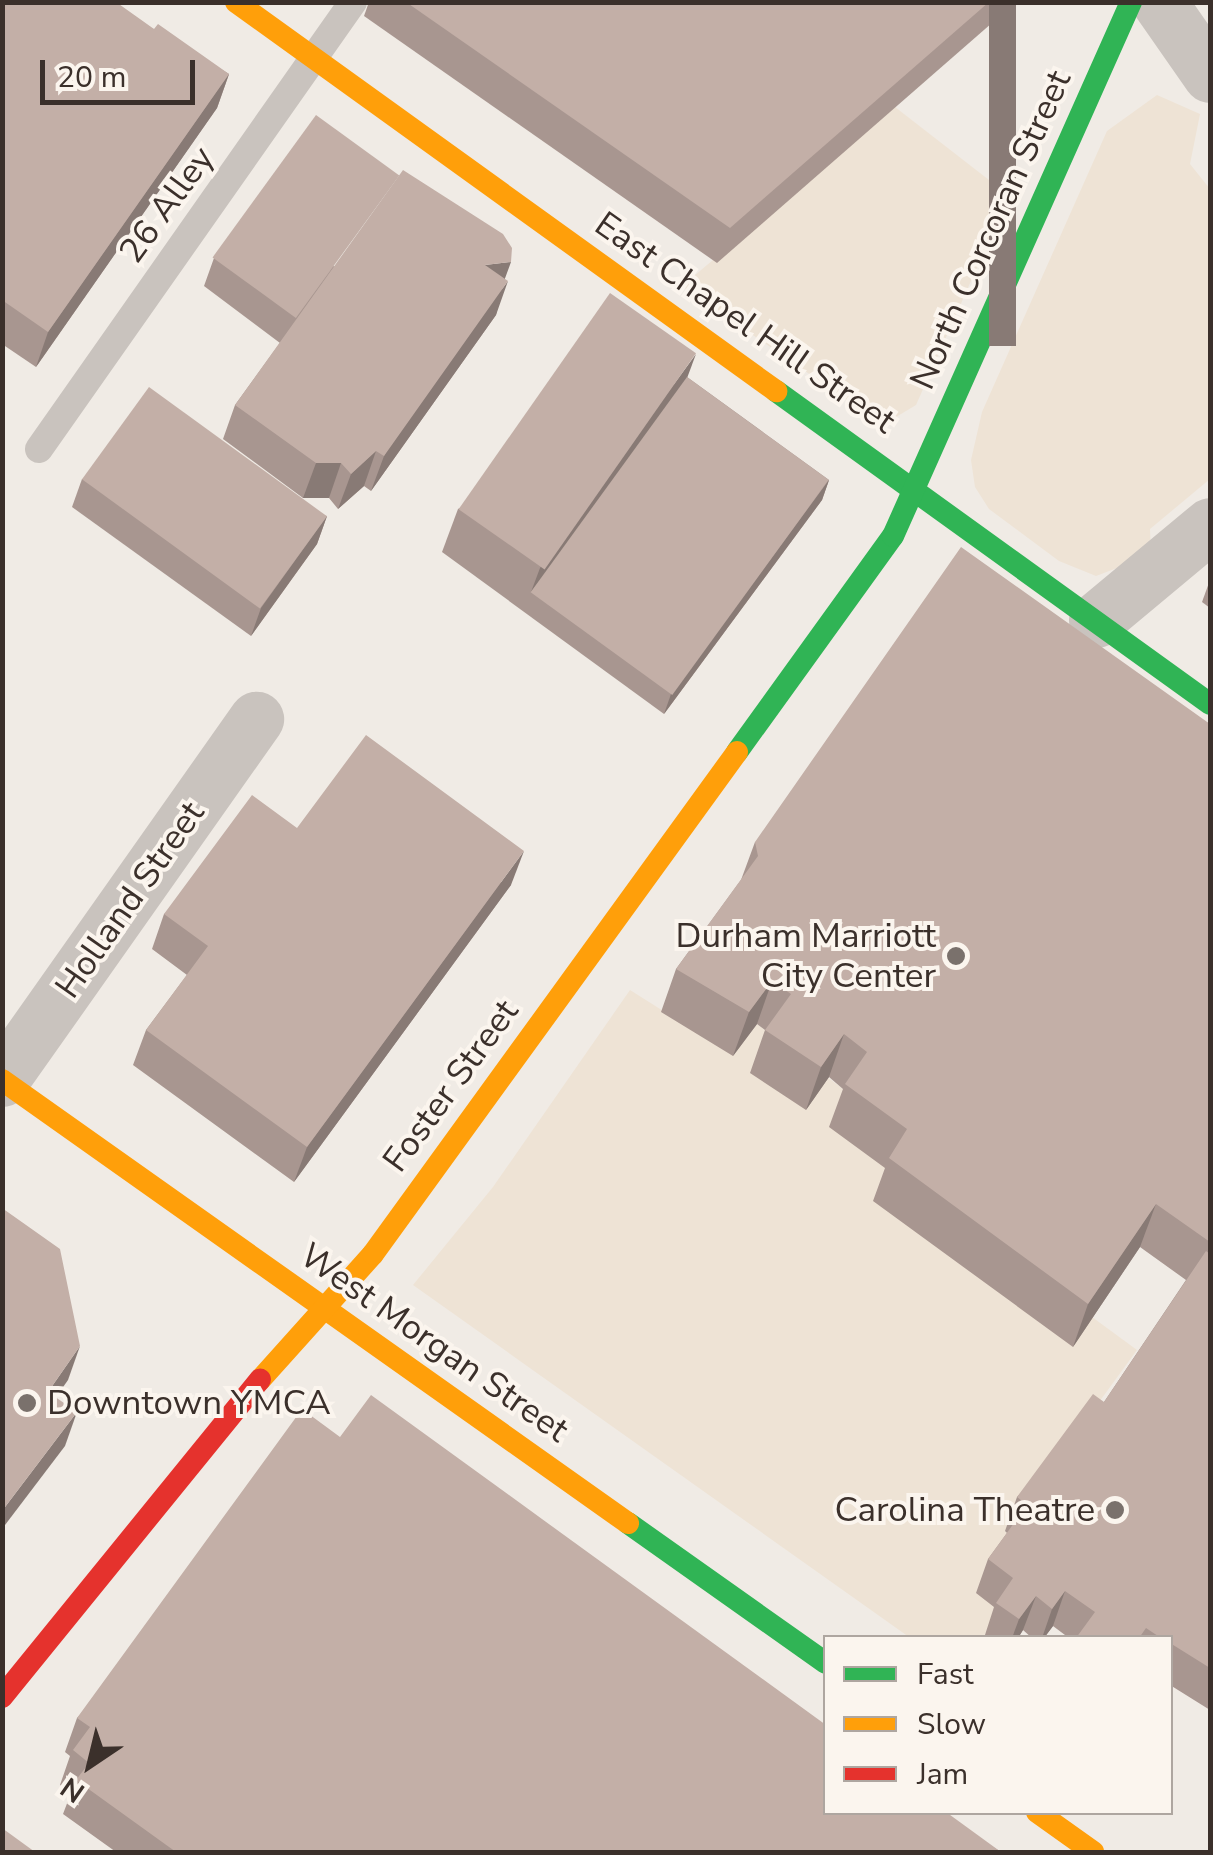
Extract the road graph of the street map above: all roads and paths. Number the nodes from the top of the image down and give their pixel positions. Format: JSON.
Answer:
{"nodes":[{"id":1,"x":236,"y":2,"type":"edge"},
{"id":2,"x":354,"y":2,"type":"edge"},
{"id":3,"x":1131,"y":2,"type":"edge"},
{"id":4,"x":1160,"y":2,"type":"edge"},
{"id":5,"x":315,"y":58,"type":"junction"},
{"id":6,"x":1210,"y":76,"type":"edge"},
{"id":7,"x":39,"y":449,"type":"dead end"},
{"id":8,"x":915,"y":486,"type":"junction"},
{"id":9,"x":1210,"y":525,"type":"edge"},
{"id":10,"x":1096,"y":620,"type":"junction"},
{"id":11,"x":1210,"y":704,"type":"edge"},
{"id":12,"x":256,"y":719,"type":"dead end"},
{"id":13,"x":2,"y":1080,"type":"edge"},
{"id":14,"x":326,"y":1308,"type":"junction"},
{"id":15,"x":823,"y":1661,"type":"edge"},
{"id":16,"x":2,"y":1697,"type":"edge"},
{"id":17,"x":1040,"y":1815,"type":"edge"},
{"id":18,"x":1093,"y":1852,"type":"edge"}],
"edges":[{"from":1,"to":5,"type":"street","name":"East Chapel Hill Street"},
{"from":2,"to":5,"type":"lane","name":"26 Alley"},
{"from":3,"to":8,"type":"street","name":"North Corcoran Street"},
{"from":4,"to":6,"type":"street"},
{"from":5,"to":7,"type":"lane","name":"26 Alley"},
{"from":5,"to":8,"type":"street","name":"East Chapel Hill Street"},
{"from":8,"to":10,"type":"street","name":"East Chapel Hill Street"},
{"from":8,"to":14,"type":"street","name":"Foster Street"},
{"from":9,"to":10,"type":"street"},
{"from":10,"to":11,"type":"street","name":"East Chapel Hill Street"},
{"from":12,"to":13,"type":"street","name":"Holland Street"},
{"from":13,"to":14,"type":"street","name":"West Morgan Street"},
{"from":14,"to":15,"type":"street","name":"West Morgan Street"},
{"from":14,"to":16,"type":"street","name":"Foster Street"},
{"from":17,"to":18,"type":"street"}]}
